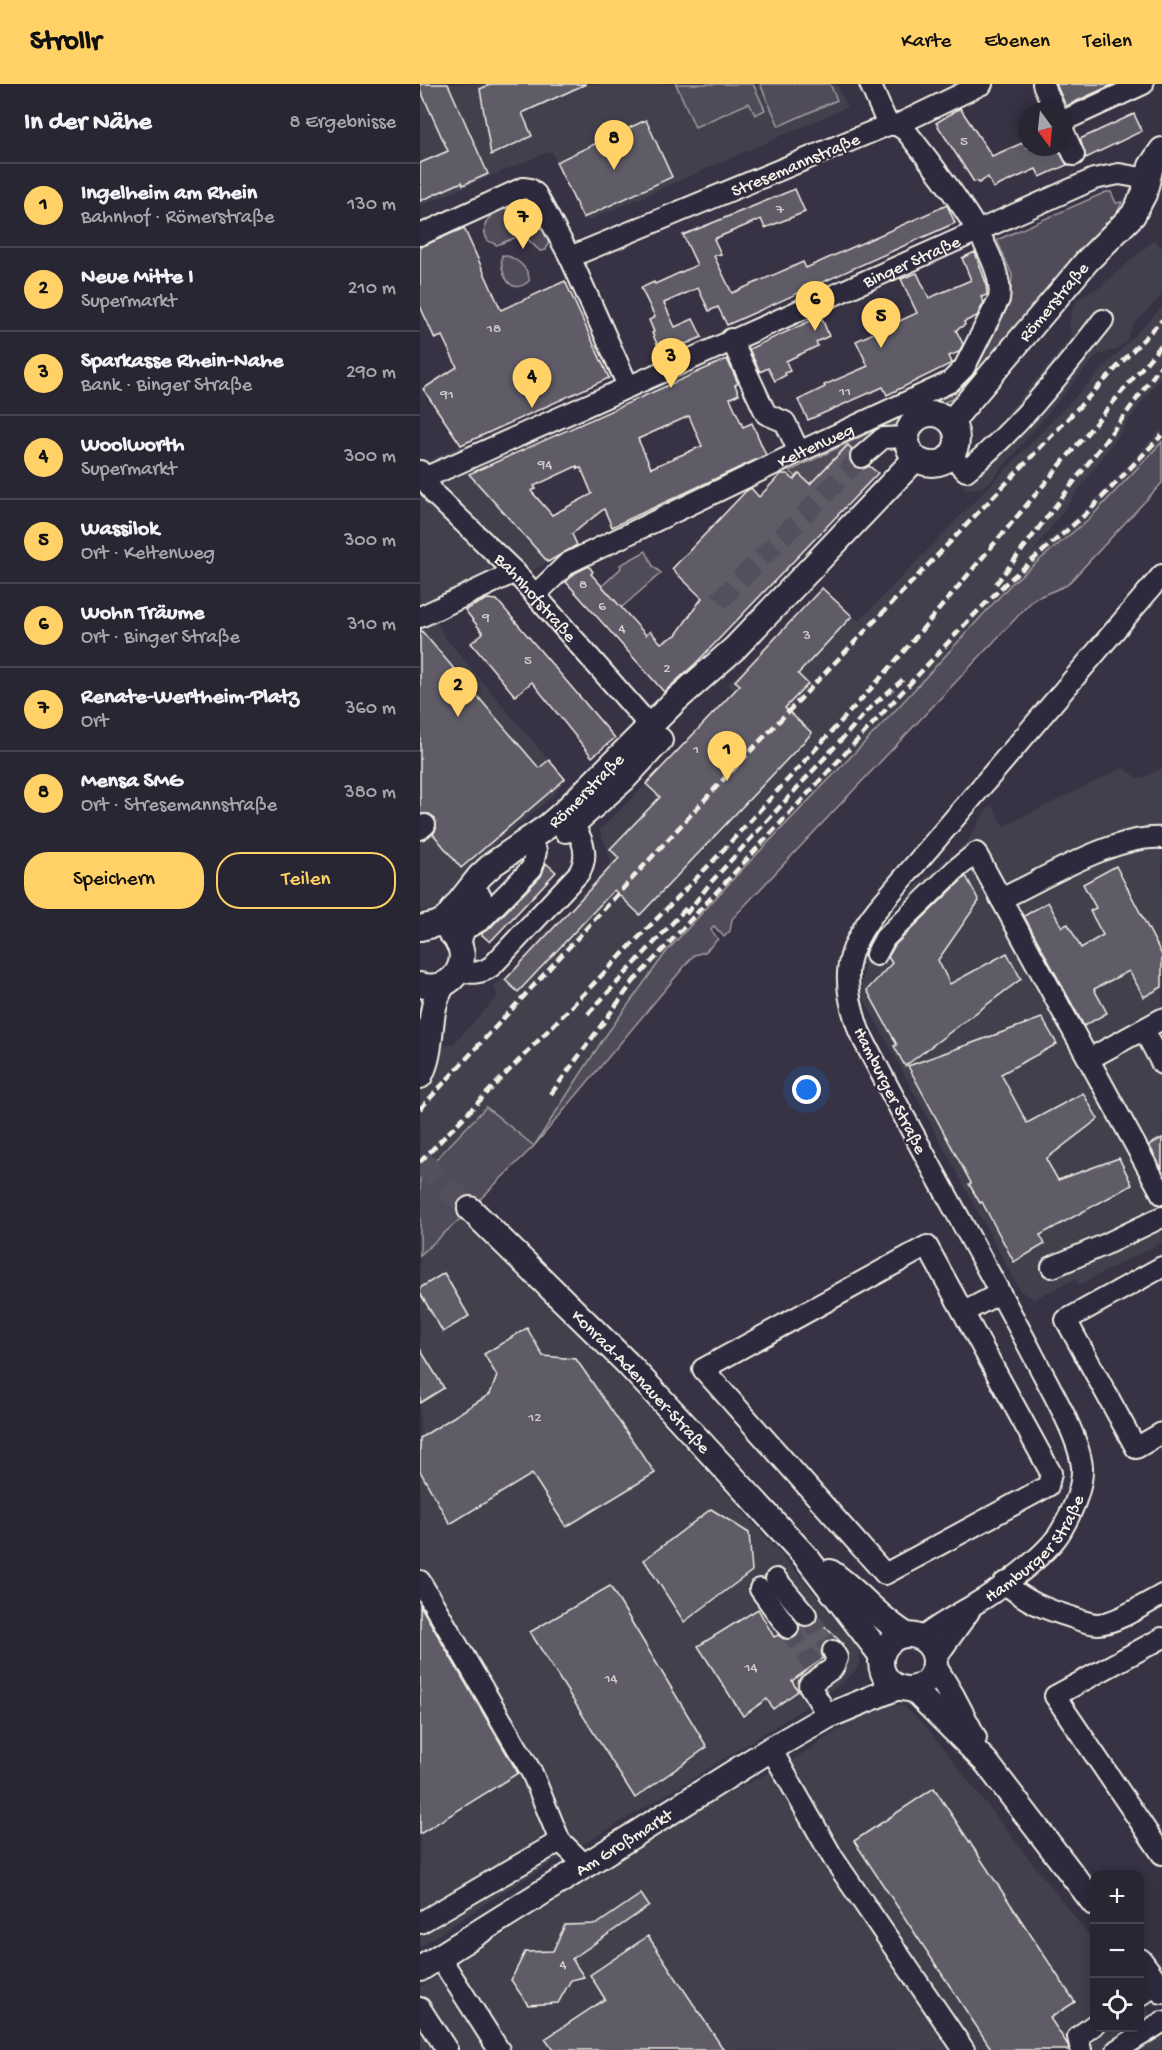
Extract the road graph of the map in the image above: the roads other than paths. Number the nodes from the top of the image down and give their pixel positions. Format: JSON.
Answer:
{"nodes":[{"id":1,"x":870,"y":84,"type":"edge"},
{"id":2,"x":982,"y":84,"type":"edge"},
{"id":3,"x":1043,"y":84,"type":"edge"},
{"id":4,"x":1143,"y":84,"type":"edge"},
{"id":5,"x":1051,"y":102,"type":"edge"},
{"id":6,"x":1072,"y":117,"type":"edge"},
{"id":7,"x":892,"y":125,"type":"junction"},
{"id":8,"x":1072,"y":150,"type":"edge"},
{"id":9,"x":1162,"y":150,"type":"edge"},
{"id":10,"x":1074,"y":155,"type":"dead end"},
{"id":11,"x":1148,"y":179,"type":"junction"},
{"id":12,"x":978,"y":231,"type":"junction"},
{"id":13,"x":420,"y":235,"type":"edge"},
{"id":14,"x":570,"y":257,"type":"junction"},
{"id":15,"x":1103,"y":320,"type":"dead end"},
{"id":16,"x":731,"y":339,"type":"junction"},
{"id":17,"x":628,"y":386,"type":"junction"},
{"id":18,"x":951,"y":422,"type":"junction"},
{"id":19,"x":906,"y":437,"type":"junction"},
{"id":20,"x":799,"y":452,"type":"junction"},
{"id":21,"x":951,"y":456,"type":"junction"},
{"id":22,"x":861,"y":457,"type":"tunnel mouth"},
{"id":23,"x":915,"y":459,"type":"junction"},
{"id":24,"x":422,"y":476,"type":"edge"},
{"id":25,"x":515,"y":572,"type":"junction"},
{"id":26,"x":1162,"y":574,"type":"edge"},
{"id":27,"x":535,"y":595,"type":"junction"},
{"id":28,"x":420,"y":617,"type":"edge"},
{"id":29,"x":735,"y":648,"type":"junction"},
{"id":30,"x":650,"y":726,"type":"junction"},
{"id":31,"x":568,"y":819,"type":"junction"},
{"id":32,"x":1162,"y":838,"type":"edge"},
{"id":33,"x":1001,"y":899,"type":"junction"},
{"id":34,"x":426,"y":927,"type":"edge"},
{"id":35,"x":460,"y":934,"type":"junction"},
{"id":36,"x":876,"y":955,"type":"dead end"},
{"id":37,"x":440,"y":980,"type":"edge"},
{"id":38,"x":1162,"y":1019,"type":"edge"},
{"id":39,"x":1144,"y":1030,"type":"junction"},
{"id":40,"x":1089,"y":1059,"type":"junction"},
{"id":41,"x":1162,"y":1064,"type":"edge"},
{"id":42,"x":420,"y":1076,"type":"edge"},
{"id":43,"x":1162,"y":1194,"type":"edge"},
{"id":44,"x":470,"y":1209,"type":"tunnel mouth"},
{"id":45,"x":1162,"y":1217,"type":"edge"},
{"id":46,"x":1052,"y":1267,"type":"dead end"},
{"id":47,"x":1162,"y":1267,"type":"edge"},
{"id":48,"x":1000,"y":1293,"type":"junction"},
{"id":49,"x":964,"y":1312,"type":"junction"},
{"id":50,"x":1162,"y":1433,"type":"edge"},
{"id":51,"x":807,"y":1558,"type":"junction"},
{"id":52,"x":420,"y":1581,"type":"edge"},
{"id":53,"x":1004,"y":1583,"type":"junction"},
{"id":54,"x":1162,"y":1595,"type":"edge"},
{"id":55,"x":977,"y":1603,"type":"junction"},
{"id":56,"x":806,"y":1616,"type":"tunnel mouth"},
{"id":57,"x":788,"y":1628,"type":"tunnel mouth"},
{"id":58,"x":913,"y":1636,"type":"junction"},
{"id":59,"x":1162,"y":1638,"type":"edge"},
{"id":60,"x":833,"y":1651,"type":"dead end"},
{"id":61,"x":881,"y":1660,"type":"junction"},
{"id":62,"x":935,"y":1663,"type":"junction"},
{"id":63,"x":905,"y":1688,"type":"junction"},
{"id":64,"x":828,"y":1716,"type":"junction"},
{"id":65,"x":771,"y":1749,"type":"junction"},
{"id":66,"x":986,"y":1762,"type":"junction"},
{"id":67,"x":560,"y":1841,"type":"junction"},
{"id":68,"x":1162,"y":1854,"type":"edge"},
{"id":69,"x":585,"y":1865,"type":"junction"},
{"id":70,"x":1090,"y":1897,"type":"edge"},
{"id":71,"x":420,"y":1923,"type":"edge"},
{"id":72,"x":430,"y":1963,"type":"edge"},
{"id":73,"x":1144,"y":1971,"type":"edge"},
{"id":74,"x":1153,"y":1990,"type":"edge"},
{"id":75,"x":420,"y":2008,"type":"edge"},
{"id":76,"x":1162,"y":2022,"type":"edge"},
{"id":77,"x":1090,"y":2029,"type":"edge"},
{"id":78,"x":447,"y":2050,"type":"edge"},
{"id":79,"x":499,"y":2050,"type":"edge"},
{"id":80,"x":964,"y":2050,"type":"edge"},
{"id":81,"x":1081,"y":2050,"type":"edge"},
{"id":82,"x":1117,"y":2050,"type":"edge"}],
"edges":[{"from":1,"to":7,"type":"street"},
{"from":2,"to":7,"type":"street","name":"Stresemannstraße"},
{"from":3,"to":5,"type":"street"},
{"from":4,"to":6,"type":"street"},
{"from":7,"to":12,"type":"street"},
{"from":7,"to":14,"type":"street","name":"Stresemannstraße"},
{"from":8,"to":10,"type":"street"},
{"from":9,"to":11,"type":"main road"},
{"from":11,"to":12,"type":"street","name":"Binger Straße"},
{"from":11,"to":18,"type":"main road","name":"Römerstraße"},
{"from":12,"to":16,"type":"street","name":"Binger Straße"},
{"from":12,"to":20,"type":"street","name":"Keltenweg"},
{"from":13,"to":14,"type":"street"},
{"from":14,"to":17,"type":"street"},
{"from":15,"to":21,"type":"street"},
{"from":16,"to":17,"type":"street","name":"Binger Straße"},
{"from":16,"to":20,"type":"street"},
{"from":17,"to":24,"type":"street","name":"Binger Straße"},
{"from":18,"to":19,"type":"main road"},
{"from":18,"to":21,"type":"main road"},
{"from":19,"to":22,"type":"street"},
{"from":19,"to":23,"type":"main road"},
{"from":20,"to":27,"type":"street","name":"Keltenweg"},
{"from":21,"to":23,"type":"main road"},
{"from":23,"to":29,"type":"main road","name":"Römerstraße"},
{"from":24,"to":25,"type":"street","name":"Bahnhofstraße"},
{"from":25,"to":27,"type":"street","name":"Bahnhofstraße"},
{"from":25,"to":28,"type":"street"},
{"from":26,"to":48,"type":"street","name":"Hamburger Straße"},
{"from":27,"to":30,"type":"street","name":"Bahnhofstraße"},
{"from":29,"to":30,"type":"main road","name":"Römerstraße"},
{"from":29,"to":31,"type":"main road","name":"Römerstraße"},
{"from":30,"to":31,"type":"main road","name":"Römerstraße"},
{"from":31,"to":34,"type":"main road","name":"Römerstraße"},
{"from":31,"to":35,"type":"main road","name":"Römerstraße"},
{"from":31,"to":37,"type":"street"},
{"from":32,"to":33,"type":"street"},
{"from":33,"to":36,"type":"street"},
{"from":33,"to":40,"type":"street"},
{"from":34,"to":35,"type":"main road","name":"Römerstraße"},
{"from":35,"to":37,"type":"main road","name":"Römerstraße"},
{"from":37,"to":42,"type":"main road","name":"Römerstraße"},
{"from":38,"to":39,"type":"street"},
{"from":39,"to":40,"type":"street"},
{"from":39,"to":41,"type":"street"},
{"from":40,"to":43,"type":"street"},
{"from":44,"to":51,"type":"main road","name":"Konrad-Adenauer-Straße"},
{"from":45,"to":46,"type":"street"},
{"from":47,"to":50,"type":"street"},
{"from":48,"to":49,"type":"street"},
{"from":48,"to":53,"type":"street","name":"Hamburger Straße"},
{"from":49,"to":49,"type":"street"},
{"from":51,"to":58,"type":"main road","name":"Konrad-Adenauer-Straße"},
{"from":51,"to":61,"type":"main road","name":"Konrad-Adenauer-Straße"},
{"from":52,"to":67,"type":"street"},
{"from":53,"to":54,"type":"street"},
{"from":53,"to":55,"type":"street","name":"Hamburger Straße"},
{"from":55,"to":58,"type":"street","name":"Hamburger Straße"},
{"from":55,"to":62,"type":"street","name":"Hamburger Straße"},
{"from":56,"to":57,"type":"street"},
{"from":58,"to":61,"type":"main road"},
{"from":58,"to":62,"type":"main road"},
{"from":59,"to":68,"type":"street"},
{"from":60,"to":64,"type":"street"},
{"from":61,"to":63,"type":"main road"},
{"from":61,"to":64,"type":"main road","name":"Am Großmarkt"},
{"from":62,"to":63,"type":"main road"},
{"from":62,"to":66,"type":"main road"},
{"from":63,"to":64,"type":"main road","name":"Am Großmarkt"},
{"from":63,"to":66,"type":"main road"},
{"from":64,"to":65,"type":"main road","name":"Am Großmarkt"},
{"from":65,"to":69,"type":"main road","name":"Am Großmarkt"},
{"from":65,"to":80,"type":"street"},
{"from":66,"to":70,"type":"main road"},
{"from":67,"to":69,"type":"street"},
{"from":67,"to":71,"type":"street"},
{"from":69,"to":72,"type":"main road","name":"Am Großmarkt"},
{"from":72,"to":79,"type":"street"},
{"from":73,"to":74,"type":"main road"},
{"from":75,"to":78,"type":"street"},
{"from":76,"to":82,"type":"street"},
{"from":77,"to":81,"type":"street"}]}
